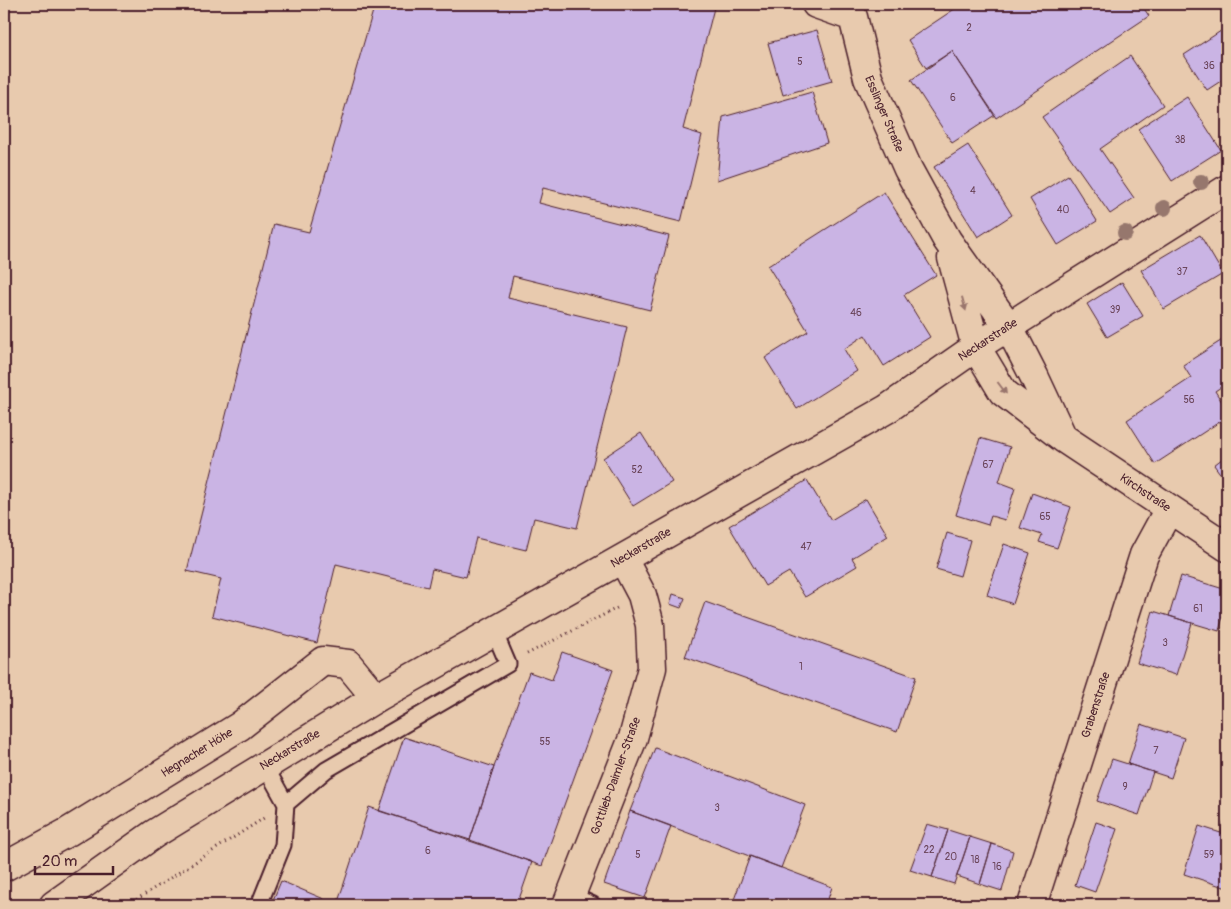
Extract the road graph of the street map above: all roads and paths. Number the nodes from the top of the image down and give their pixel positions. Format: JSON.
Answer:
{"nodes":[{"id":1,"x":816,"y":4,"type":"edge"},
{"id":2,"x":863,"y":10,"type":"edge"},
{"id":3,"x":1227,"y":188,"type":"edge"},
{"id":4,"x":947,"y":240,"type":"junction"},
{"id":5,"x":1009,"y":327,"type":"junction"},
{"id":6,"x":976,"y":347,"type":"junction"},
{"id":7,"x":1063,"y":438,"type":"junction"},
{"id":8,"x":1169,"y":510,"type":"junction"},
{"id":9,"x":1227,"y":547,"type":"edge"},
{"id":10,"x":622,"y":559,"type":"junction"},
{"id":11,"x":642,"y":595,"type":"junction"},
{"id":12,"x":494,"y":632,"type":"junction"},
{"id":13,"x":508,"y":664,"type":"junction"},
{"id":14,"x":376,"y":698,"type":"junction"},
{"id":15,"x":265,"y":766,"type":"junction"},
{"id":16,"x":286,"y":804,"type":"junction"},
{"id":17,"x":4,"y":867,"type":"edge"},
{"id":18,"x":577,"y":902,"type":"edge"},
{"id":19,"x":54,"y":905,"type":"edge"},
{"id":20,"x":128,"y":905,"type":"edge"},
{"id":21,"x":259,"y":905,"type":"edge"},
{"id":22,"x":1032,"y":905,"type":"edge"}],
"edges":[{"from":1,"to":2,"type":"street","name":"Esslinger Straße"},
{"from":2,"to":4,"type":"street","name":"Esslinger Straße"},
{"from":3,"to":5,"type":"street","name":"Neckarstraße"},
{"from":4,"to":5,"type":"street","name":"Esslinger Straße"},
{"from":4,"to":6,"type":"street","name":"Esslinger Straße","one_way":true},
{"from":5,"to":6,"type":"street","name":"Neckarstraße"},
{"from":5,"to":7,"type":"street"},
{"from":6,"to":7,"type":"street","name":"Kirchstraße","one_way":true},
{"from":6,"to":10,"type":"street","name":"Neckarstraße"},
{"from":7,"to":8,"type":"street","name":"Kirchstraße"},
{"from":8,"to":9,"type":"street","name":"Kirchstraße"},
{"from":8,"to":22,"type":"street","name":"Grabenstraße"},
{"from":10,"to":11,"type":"street","name":"Gottlieb-Daimler-Straße"},
{"from":10,"to":12,"type":"street","name":"Neckarstraße"},
{"from":11,"to":13,"type":"path"},
{"from":11,"to":18,"type":"street","name":"Gottlieb-Daimler-Straße"},
{"from":12,"to":13,"type":"lane"},
{"from":12,"to":14,"type":"street","name":"Neckarstraße"},
{"from":13,"to":16,"type":"lane"},
{"from":14,"to":15,"type":"street","name":"Neckarstraße"},
{"from":14,"to":17,"type":"street","name":"Hegnacher Höhe"},
{"from":15,"to":16,"type":"lane"},
{"from":15,"to":19,"type":"street","name":"Neckarstraße"},
{"from":16,"to":20,"type":"path"},
{"from":16,"to":21,"type":"lane"}]}
